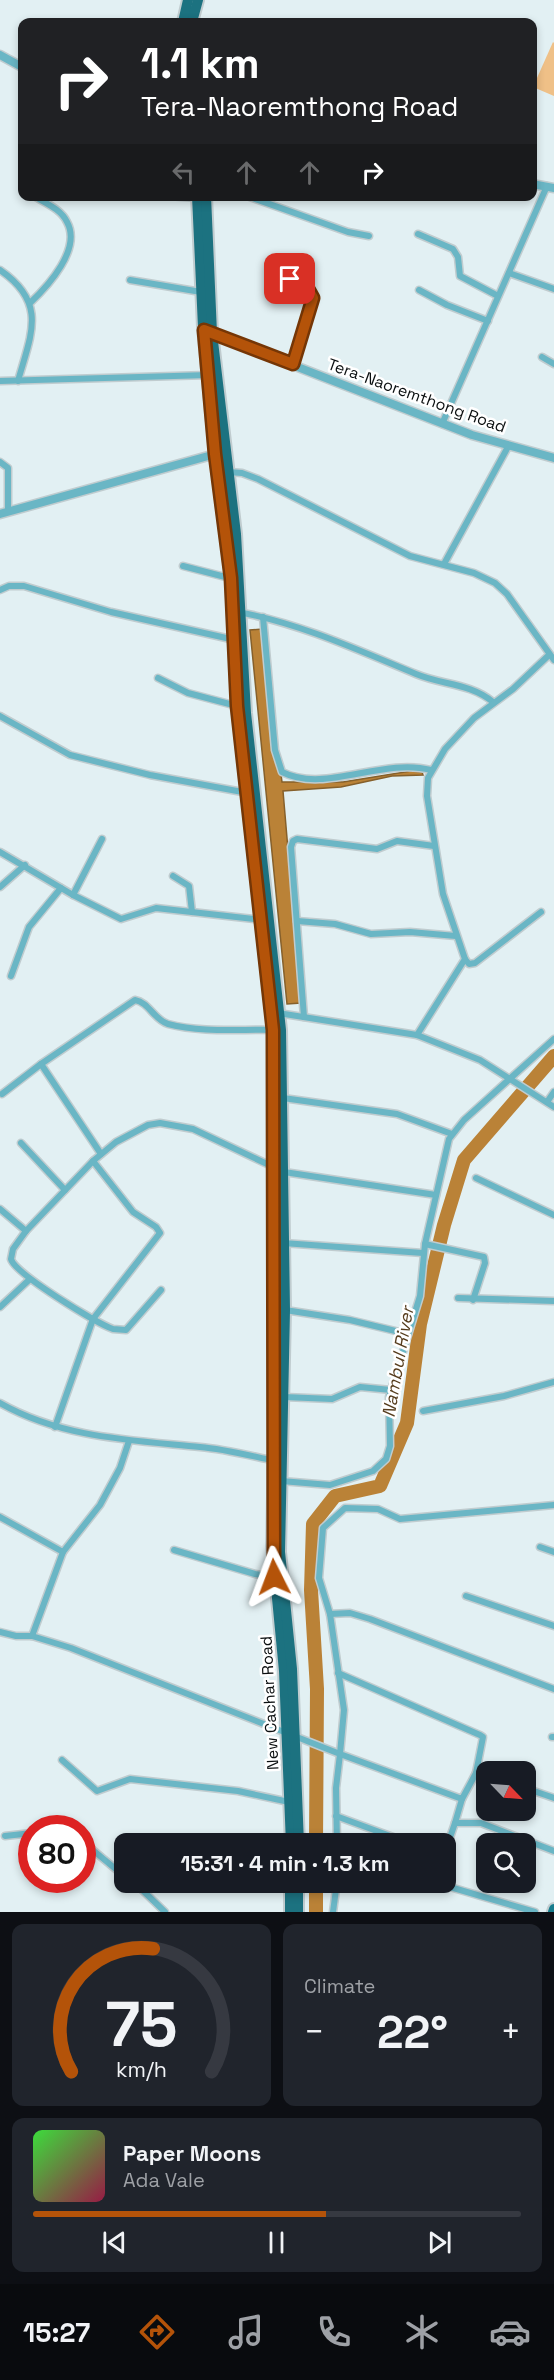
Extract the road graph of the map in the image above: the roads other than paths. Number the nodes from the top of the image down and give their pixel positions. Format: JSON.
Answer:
{"nodes":[{"id":1,"x":188,"y":0,"type":"edge"},
{"id":2,"x":198,"y":0,"type":"edge"},
{"id":3,"x":184,"y":18,"type":"edge"},
{"id":4,"x":193,"y":18,"type":"edge"},
{"id":5,"x":0,"y":55,"type":"edge"},
{"id":6,"x":18,"y":65,"type":"edge"},
{"id":7,"x":550,"y":187,"type":"edge"},
{"id":8,"x":42,"y":201,"type":"edge"},
{"id":9,"x":200,"y":201,"type":"edge"},
{"id":10,"x":200,"y":201,"type":"edge"},
{"id":11,"x":261,"y":201,"type":"edge"},
{"id":12,"x":418,"y":234,"type":"dead end"},
{"id":13,"x":369,"y":236,"type":"dead end"},
{"id":14,"x":0,"y":270,"type":"edge"},
{"id":15,"x":509,"y":273,"type":"junction"},
{"id":16,"x":290,"y":279,"type":"dead end"},
{"id":17,"x":130,"y":280,"type":"dead end"},
{"id":18,"x":554,"y":289,"type":"edge"},
{"id":19,"x":419,"y":290,"type":"dead end"},
{"id":20,"x":201,"y":292,"type":"junction"},
{"id":21,"x":498,"y":296,"type":"junction"},
{"id":22,"x":30,"y":303,"type":"junction"},
{"id":23,"x":488,"y":321,"type":"junction"},
{"id":24,"x":208,"y":331,"type":"junction"},
{"id":25,"x":542,"y":357,"type":"dead end"},
{"id":26,"x":293,"y":364,"type":"junction"},
{"id":27,"x":554,"y":364,"type":"edge"},
{"id":28,"x":213,"y":375,"type":"junction"},
{"id":29,"x":0,"y":381,"type":"edge"},
{"id":30,"x":18,"y":381,"type":"junction"},
{"id":31,"x":442,"y":424,"type":"junction"},
{"id":32,"x":508,"y":445,"type":"junction"},
{"id":33,"x":220,"y":452,"type":"junction"},
{"id":34,"x":554,"y":458,"type":"edge"},
{"id":35,"x":0,"y":462,"type":"edge"},
{"id":36,"x":222,"y":472,"type":"junction"},
{"id":37,"x":4,"y":512,"type":"edge"},
{"id":38,"x":444,"y":564,"type":"junction"},
{"id":39,"x":183,"y":566,"type":"dead end"},
{"id":40,"x":235,"y":579,"type":"junction"},
{"id":41,"x":0,"y":590,"type":"edge"},
{"id":42,"x":235,"y":612,"type":"junction"},
{"id":43,"x":263,"y":617,"type":"junction"},
{"id":44,"x":237,"y":640,"type":"junction"},
{"id":45,"x":551,"y":657,"type":"edge"},
{"id":46,"x":159,"y":678,"type":"dead end"},
{"id":47,"x":493,"y":702,"type":"junction"},
{"id":48,"x":237,"y":706,"type":"junction"},
{"id":49,"x":0,"y":716,"type":"edge"},
{"id":50,"x":431,"y":770,"type":"junction"},
{"id":51,"x":250,"y":794,"type":"junction"},
{"id":52,"x":102,"y":839,"type":"dead end"},
{"id":53,"x":434,"y":846,"type":"junction"},
{"id":54,"x":0,"y":852,"type":"edge"},
{"id":55,"x":25,"y":865,"type":"junction"},
{"id":56,"x":173,"y":876,"type":"dead end"},
{"id":57,"x":0,"y":887,"type":"edge"},
{"id":58,"x":61,"y":888,"type":"junction"},
{"id":59,"x":73,"y":895,"type":"junction"},
{"id":60,"x":192,"y":912,"type":"junction"},
{"id":61,"x":541,"y":912,"type":"dead end"},
{"id":62,"x":265,"y":921,"type":"junction"},
{"id":63,"x":297,"y":921,"type":"junction"},
{"id":64,"x":456,"y":936,"type":"junction"},
{"id":65,"x":465,"y":959,"type":"junction"},
{"id":66,"x":11,"y":976,"type":"dead end"},
{"id":67,"x":276,"y":1013,"type":"junction"},
{"id":68,"x":304,"y":1017,"type":"junction"},
{"id":69,"x":277,"y":1030,"type":"junction"},
{"id":70,"x":417,"y":1035,"type":"junction"},
{"id":71,"x":554,"y":1039,"type":"edge"},
{"id":72,"x":41,"y":1064,"type":"junction"},
{"id":73,"x":512,"y":1079,"type":"junction"},
{"id":74,"x":554,"y":1092,"type":"edge"},
{"id":75,"x":2,"y":1094,"type":"dead end"},
{"id":76,"x":283,"y":1098,"type":"junction"},
{"id":77,"x":546,"y":1102,"type":"junction"},
{"id":78,"x":554,"y":1107,"type":"edge"},
{"id":79,"x":452,"y":1134,"type":"junction"},
{"id":80,"x":21,"y":1143,"type":"dead end"},
{"id":81,"x":101,"y":1154,"type":"junction"},
{"id":82,"x":93,"y":1161,"type":"junction"},
{"id":83,"x":279,"y":1169,"type":"junction"},
{"id":84,"x":476,"y":1178,"type":"dead end"},
{"id":85,"x":65,"y":1190,"type":"junction"},
{"id":86,"x":436,"y":1195,"type":"junction"},
{"id":87,"x":0,"y":1209,"type":"edge"},
{"id":88,"x":554,"y":1215,"type":"edge"},
{"id":89,"x":26,"y":1231,"type":"junction"},
{"id":90,"x":280,"y":1243,"type":"junction"},
{"id":91,"x":427,"y":1244,"type":"junction"},
{"id":92,"x":423,"y":1253,"type":"junction"},
{"id":93,"x":30,"y":1279,"type":"junction"},
{"id":94,"x":161,"y":1290,"type":"dead end"},
{"id":95,"x":458,"y":1298,"type":"dead end"},
{"id":96,"x":473,"y":1300,"type":"junction"},
{"id":97,"x":554,"y":1301,"type":"edge"},
{"id":98,"x":0,"y":1307,"type":"edge"},
{"id":99,"x":285,"y":1310,"type":"junction"},
{"id":100,"x":93,"y":1319,"type":"junction"},
{"id":101,"x":280,"y":1329,"type":"junction"},
{"id":102,"x":408,"y":1334,"type":"junction"},
{"id":103,"x":554,"y":1382,"type":"edge"},
{"id":104,"x":391,"y":1390,"type":"junction"},
{"id":105,"x":284,"y":1397,"type":"junction"},
{"id":106,"x":0,"y":1403,"type":"edge"},
{"id":107,"x":423,"y":1410,"type":"dead end"},
{"id":108,"x":55,"y":1427,"type":"junction"},
{"id":109,"x":129,"y":1441,"type":"junction"},
{"id":110,"x":277,"y":1461,"type":"junction"},
{"id":111,"x":281,"y":1481,"type":"junction"},
{"id":112,"x":554,"y":1505,"type":"edge"},
{"id":113,"x":0,"y":1518,"type":"edge"},
{"id":114,"x":540,"y":1547,"type":"dead end"},
{"id":115,"x":174,"y":1550,"type":"dead end"},
{"id":116,"x":63,"y":1552,"type":"junction"},
{"id":117,"x":554,"y":1552,"type":"edge"},
{"id":118,"x":274,"y":1577,"type":"junction"},
{"id":119,"x":466,"y":1596,"type":"dead end"},
{"id":120,"x":330,"y":1614,"type":"junction"},
{"id":121,"x":554,"y":1626,"type":"edge"},
{"id":122,"x":0,"y":1632,"type":"edge"},
{"id":123,"x":32,"y":1636,"type":"junction"},
{"id":124,"x":338,"y":1672,"type":"junction"},
{"id":125,"x":554,"y":1689,"type":"edge"},
{"id":126,"x":291,"y":1736,"type":"junction"},
{"id":127,"x":340,"y":1754,"type":"junction"},
{"id":128,"x":62,"y":1760,"type":"dead end"},
{"id":129,"x":478,"y":1761,"type":"edge"},
{"id":130,"x":476,"y":1773,"type":"edge"},
{"id":131,"x":536,"y":1792,"type":"edge"},
{"id":132,"x":554,"y":1798,"type":"edge"},
{"id":133,"x":462,"y":1799,"type":"junction"},
{"id":134,"x":290,"y":1802,"type":"junction"},
{"id":135,"x":336,"y":1816,"type":"junction"},
{"id":136,"x":455,"y":1823,"type":"junction"},
{"id":137,"x":291,"y":1833,"type":"edge"},
{"id":138,"x":298,"y":1833,"type":"edge"},
{"id":139,"x":337,"y":1833,"type":"edge"},
{"id":140,"x":382,"y":1833,"type":"edge"},
{"id":141,"x":452,"y":1833,"type":"edge"},
{"id":142,"x":18,"y":1835,"type":"edge"},
{"id":143,"x":5,"y":1836,"type":"dead end"},
{"id":144,"x":554,"y":1851,"type":"edge"},
{"id":145,"x":96,"y":1853,"type":"edge"},
{"id":146,"x":114,"y":1868,"type":"edge"},
{"id":147,"x":456,"y":1890,"type":"edge"},
{"id":148,"x":145,"y":1893,"type":"edge"},
{"id":149,"x":290,"y":1893,"type":"edge"},
{"id":150,"x":298,"y":1893,"type":"edge"},
{"id":151,"x":336,"y":1893,"type":"edge"},
{"id":152,"x":165,"y":1912,"type":"edge"},
{"id":153,"x":290,"y":1912,"type":"edge"},
{"id":154,"x":297,"y":1912,"type":"edge"},
{"id":155,"x":333,"y":1912,"type":"edge"},
{"id":156,"x":535,"y":1912,"type":"edge"}],
"edges":[{"from":1,"to":3,"type":"highway"},
{"from":2,"to":4,"type":"highway"},
{"from":5,"to":6,"type":"street"},
{"from":7,"to":15,"type":"street"},
{"from":8,"to":22,"type":"street"},
{"from":9,"to":20,"type":"highway","name":"New Cachar Road"},
{"from":10,"to":24,"type":"highway","name":"New Cachar Road"},
{"from":11,"to":13,"type":"street"},
{"from":12,"to":21,"type":"street"},
{"from":14,"to":22,"type":"street"},
{"from":15,"to":18,"type":"street"},
{"from":15,"to":21,"type":"street"},
{"from":16,"to":26,"type":"street"},
{"from":17,"to":20,"type":"street"},
{"from":19,"to":23,"type":"street"},
{"from":20,"to":24,"type":"highway","name":"New Cachar Road"},
{"from":21,"to":23,"type":"street"},
{"from":22,"to":30,"type":"street"},
{"from":23,"to":31,"type":"street"},
{"from":24,"to":26,"type":"street","name":"Tera-Naoremthong Road"},
{"from":24,"to":28,"type":"highway","name":"New Cachar Road"},
{"from":25,"to":27,"type":"street"},
{"from":26,"to":31,"type":"street","name":"Tera-Naoremthong Road"},
{"from":28,"to":30,"type":"street"},
{"from":28,"to":33,"type":"highway","name":"New Cachar Road"},
{"from":29,"to":30,"type":"street"},
{"from":31,"to":32,"type":"street","name":"Tera-Naoremthong Road"},
{"from":32,"to":34,"type":"street","name":"Tera-Naoremthong Road"},
{"from":32,"to":38,"type":"street"},
{"from":33,"to":36,"type":"highway","name":"New Cachar Road"},
{"from":33,"to":37,"type":"street"},
{"from":35,"to":37,"type":"street"},
{"from":36,"to":38,"type":"street"},
{"from":36,"to":40,"type":"highway","name":"New Cachar Road"},
{"from":38,"to":45,"type":"street"},
{"from":39,"to":40,"type":"street"},
{"from":40,"to":42,"type":"highway","name":"New Cachar Road"},
{"from":41,"to":44,"type":"street"},
{"from":42,"to":43,"type":"street"},
{"from":42,"to":44,"type":"highway","name":"New Cachar Road"},
{"from":43,"to":47,"type":"street"},
{"from":43,"to":50,"type":"street"},
{"from":44,"to":48,"type":"highway","name":"New Cachar Road"},
{"from":44,"to":51,"type":"highway","name":"New Cachar Road"},
{"from":45,"to":47,"type":"street"},
{"from":46,"to":48,"type":"street"},
{"from":47,"to":50,"type":"street"},
{"from":48,"to":51,"type":"highway","name":"New Cachar Road"},
{"from":49,"to":51,"type":"street"},
{"from":50,"to":53,"type":"street"},
{"from":51,"to":62,"type":"highway","name":"New Cachar Road"},
{"from":52,"to":59,"type":"street"},
{"from":53,"to":63,"type":"street"},
{"from":53,"to":64,"type":"street"},
{"from":54,"to":55,"type":"street"},
{"from":55,"to":57,"type":"street"},
{"from":55,"to":58,"type":"street"},
{"from":56,"to":60,"type":"street"},
{"from":58,"to":59,"type":"street"},
{"from":58,"to":66,"type":"street"},
{"from":59,"to":60,"type":"street"},
{"from":60,"to":62,"type":"street"},
{"from":61,"to":65,"type":"street"},
{"from":62,"to":67,"type":"highway","name":"New Cachar Road"},
{"from":63,"to":64,"type":"street"},
{"from":63,"to":68,"type":"street"},
{"from":64,"to":65,"type":"street"},
{"from":65,"to":70,"type":"street"},
{"from":67,"to":68,"type":"street"},
{"from":67,"to":69,"type":"highway","name":"New Cachar Road"},
{"from":68,"to":70,"type":"street"},
{"from":69,"to":72,"type":"street"},
{"from":69,"to":76,"type":"highway","name":"New Cachar Road"},
{"from":69,"to":83,"type":"highway","name":"New Cachar Road"},
{"from":70,"to":73,"type":"street"},
{"from":71,"to":73,"type":"street"},
{"from":72,"to":75,"type":"street"},
{"from":72,"to":81,"type":"street"},
{"from":73,"to":77,"type":"street"},
{"from":73,"to":79,"type":"street"},
{"from":74,"to":77,"type":"street"},
{"from":76,"to":79,"type":"street"},
{"from":76,"to":83,"type":"highway","name":"New Cachar Road"},
{"from":77,"to":78,"type":"street"},
{"from":79,"to":86,"type":"street"},
{"from":80,"to":85,"type":"street"},
{"from":81,"to":82,"type":"street"},
{"from":81,"to":83,"type":"street"},
{"from":82,"to":85,"type":"street"},
{"from":82,"to":100,"type":"street"},
{"from":83,"to":86,"type":"street"},
{"from":83,"to":90,"type":"highway","name":"New Cachar Road"},
{"from":84,"to":88,"type":"street"},
{"from":85,"to":89,"type":"street"},
{"from":86,"to":91,"type":"street"},
{"from":87,"to":89,"type":"street"},
{"from":89,"to":93,"type":"street"},
{"from":90,"to":92,"type":"street"},
{"from":90,"to":99,"type":"highway","name":"New Cachar Road"},
{"from":90,"to":101,"type":"highway","name":"New Cachar Road"},
{"from":91,"to":92,"type":"street"},
{"from":91,"to":96,"type":"street"},
{"from":92,"to":102,"type":"street"},
{"from":93,"to":98,"type":"street"},
{"from":93,"to":100,"type":"street"},
{"from":94,"to":100,"type":"street"},
{"from":95,"to":96,"type":"street"},
{"from":96,"to":97,"type":"street"},
{"from":99,"to":101,"type":"highway","name":"New Cachar Road"},
{"from":99,"to":102,"type":"street"},
{"from":100,"to":108,"type":"street"},
{"from":101,"to":105,"type":"highway","name":"New Cachar Road"},
{"from":101,"to":110,"type":"highway","name":"New Cachar Road"},
{"from":102,"to":104,"type":"street"},
{"from":103,"to":107,"type":"street"},
{"from":104,"to":105,"type":"street"},
{"from":104,"to":111,"type":"street"},
{"from":105,"to":110,"type":"highway","name":"New Cachar Road"},
{"from":106,"to":108,"type":"street"},
{"from":108,"to":109,"type":"street"},
{"from":109,"to":110,"type":"street"},
{"from":109,"to":116,"type":"street"},
{"from":110,"to":111,"type":"highway","name":"New Cachar Road"},
{"from":110,"to":118,"type":"highway","name":"New Cachar Road"},
{"from":111,"to":126,"type":"highway","name":"New Cachar Road"},
{"from":112,"to":120,"type":"street"},
{"from":113,"to":116,"type":"street"},
{"from":114,"to":117,"type":"street"},
{"from":115,"to":118,"type":"street"},
{"from":116,"to":123,"type":"street"},
{"from":118,"to":126,"type":"highway","name":"New Cachar Road"},
{"from":119,"to":121,"type":"street"},
{"from":120,"to":124,"type":"street"},
{"from":120,"to":125,"type":"street"},
{"from":122,"to":123,"type":"street"},
{"from":123,"to":126,"type":"street"},
{"from":124,"to":127,"type":"street"},
{"from":124,"to":129,"type":"street"},
{"from":126,"to":127,"type":"street"},
{"from":126,"to":134,"type":"highway","name":"New Cachar Road"},
{"from":126,"to":138,"type":"highway","name":"New Cachar Road"},
{"from":127,"to":133,"type":"street"},
{"from":127,"to":135,"type":"street"},
{"from":128,"to":134,"type":"street"},
{"from":130,"to":133,"type":"street"},
{"from":131,"to":132,"type":"street"},
{"from":133,"to":136,"type":"street"},
{"from":134,"to":137,"type":"highway","name":"New Cachar Road"},
{"from":135,"to":139,"type":"street"},
{"from":135,"to":140,"type":"street"},
{"from":136,"to":141,"type":"street"},
{"from":136,"to":144,"type":"street"},
{"from":142,"to":143,"type":"street"},
{"from":145,"to":146,"type":"street"},
{"from":147,"to":156,"type":"street"},
{"from":148,"to":152,"type":"street"},
{"from":149,"to":153,"type":"highway"},
{"from":150,"to":154,"type":"highway"},
{"from":151,"to":155,"type":"street"}]}
